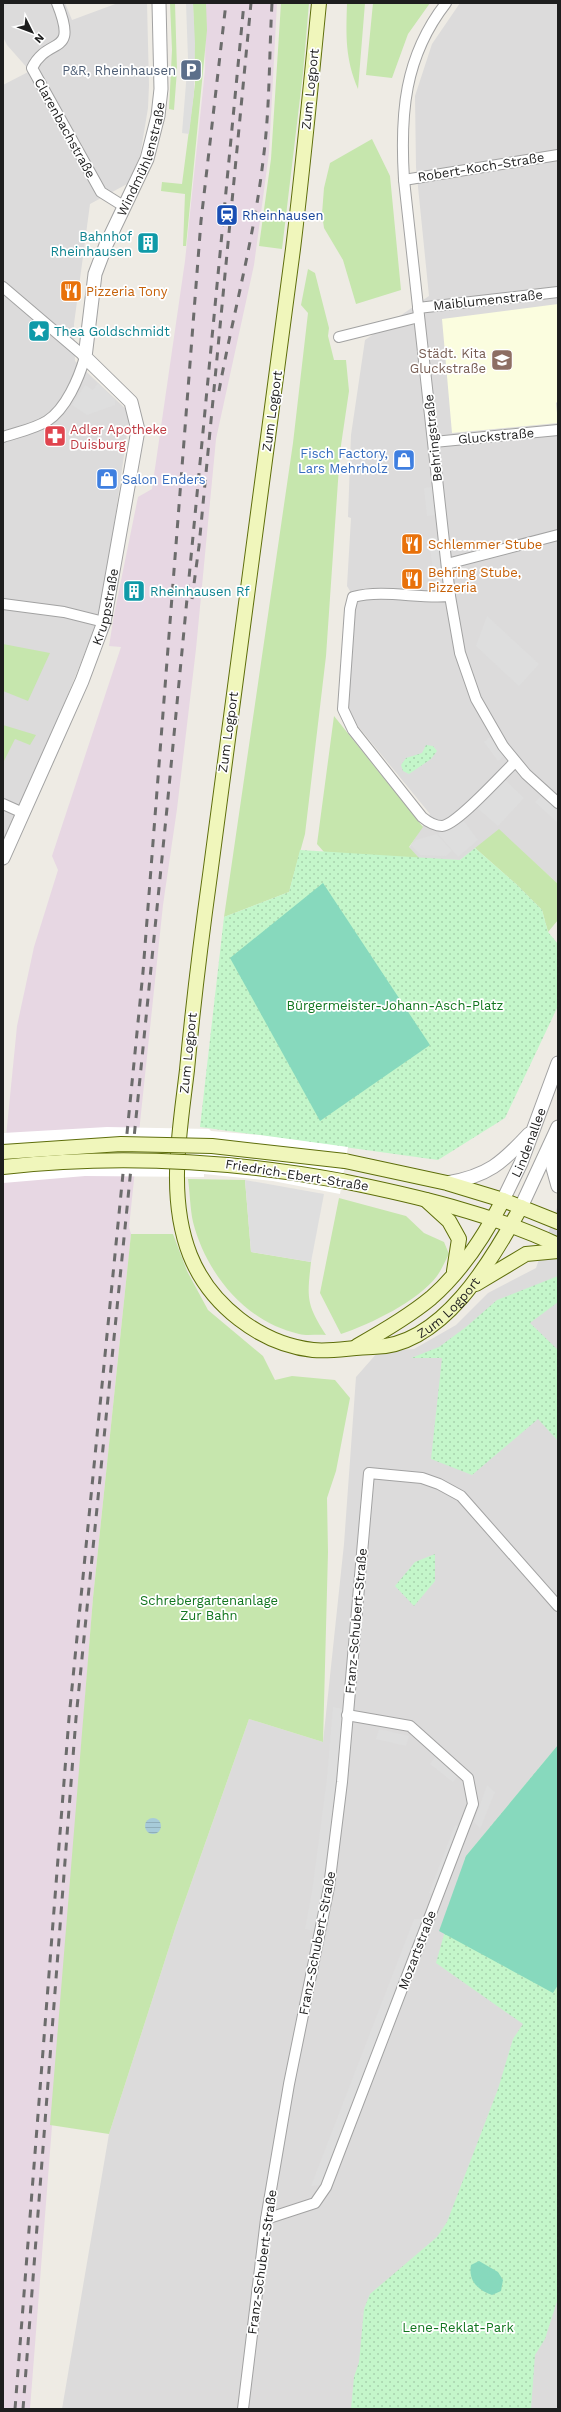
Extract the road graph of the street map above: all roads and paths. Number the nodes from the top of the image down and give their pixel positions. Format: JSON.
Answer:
{"nodes":[{"id":1,"x":57,"y":3,"type":"edge"},
{"id":2,"x":159,"y":3,"type":"edge"},
{"id":3,"x":319,"y":3,"type":"edge"},
{"id":4,"x":446,"y":3,"type":"edge"},
{"id":5,"x":558,"y":155,"type":"edge"},
{"id":6,"x":404,"y":180,"type":"junction"},
{"id":7,"x":125,"y":207,"type":"junction"},
{"id":8,"x":4,"y":289,"type":"edge"},
{"id":9,"x":558,"y":292,"type":"edge"},
{"id":10,"x":418,"y":312,"type":"junction"},
{"id":11,"x":339,"y":337,"type":"dead end"},
{"id":12,"x":85,"y":357,"type":"junction"},
{"id":13,"x":558,"y":430,"type":"edge"},
{"id":14,"x":3,"y":438,"type":"edge"},
{"id":15,"x":434,"y":442,"type":"junction"},
{"id":16,"x":558,"y":534,"type":"edge"},
{"id":17,"x":446,"y":564,"type":"junction"},
{"id":18,"x":450,"y":596,"type":"junction"},
{"id":19,"x":3,"y":604,"type":"edge"},
{"id":20,"x":104,"y":622,"type":"junction"},
{"id":21,"x":515,"y":762,"type":"junction"},
{"id":22,"x":558,"y":803,"type":"edge"},
{"id":23,"x":3,"y":804,"type":"edge"},
{"id":24,"x":23,"y":813,"type":"junction"},
{"id":25,"x":3,"y":858,"type":"edge"},
{"id":26,"x":558,"y":1063,"type":"edge"},
{"id":27,"x":558,"y":1127,"type":"edge"},
{"id":28,"x":533,"y":1129,"type":"junction"},
{"id":29,"x":552,"y":1144,"type":"junction"},
{"id":30,"x":3,"y":1152,"type":"edge"},
{"id":31,"x":3,"y":1167,"type":"edge"},
{"id":32,"x":448,"y":1182,"type":"junction"},
{"id":33,"x":558,"y":1186,"type":"edge"},
{"id":34,"x":424,"y":1198,"type":"junction"},
{"id":35,"x":503,"y":1200,"type":"junction"},
{"id":36,"x":521,"y":1207,"type":"junction"},
{"id":37,"x":494,"y":1219,"type":"junction"},
{"id":38,"x":558,"y":1222,"type":"edge"},
{"id":39,"x":511,"y":1226,"type":"junction"},
{"id":40,"x":558,"y":1246,"type":"edge"},
{"id":41,"x":558,"y":1251,"type":"edge"},
{"id":42,"x":453,"y":1276,"type":"junction"},
{"id":43,"x":472,"y":1286,"type":"junction"},
{"id":44,"x":357,"y":1346,"type":"junction"},
{"id":45,"x":558,"y":1606,"type":"edge"},
{"id":46,"x":347,"y":1715,"type":"junction"},
{"id":47,"x":266,"y":2219,"type":"junction"},
{"id":48,"x":243,"y":2409,"type":"edge"}],
"edges":[{"from":1,"to":7,"type":"street","name":"Clarenbachstraße"},
{"from":2,"to":7,"type":"street","name":"Windmühlenstraße"},
{"from":3,"to":44,"type":"main road","name":"Zum Logport"},
{"from":4,"to":6,"type":"street","name":"Behringstraße"},
{"from":5,"to":6,"type":"street","name":"Robert-Koch-Straße"},
{"from":6,"to":10,"type":"street","name":"Behringstraße"},
{"from":7,"to":12,"type":"street","name":"Windmühlenstraße"},
{"from":8,"to":12,"type":"street"},
{"from":9,"to":10,"type":"street","name":"Maiblumenstraße"},
{"from":10,"to":11,"type":"street","name":"Maiblumenstraße"},
{"from":10,"to":15,"type":"street","name":"Behringstraße"},
{"from":12,"to":14,"type":"street"},
{"from":12,"to":20,"type":"street","name":"Kruppstraße"},
{"from":13,"to":15,"type":"street","name":"Gluckstraße"},
{"from":15,"to":17,"type":"street","name":"Behringstraße"},
{"from":16,"to":17,"type":"street"},
{"from":17,"to":18,"type":"street","name":"Behringstraße"},
{"from":18,"to":21,"type":"street","name":"Behringstraße"},
{"from":18,"to":21,"type":"street"},
{"from":19,"to":20,"type":"street"},
{"from":20,"to":24,"type":"street","name":"Kruppstraße"},
{"from":21,"to":22,"type":"street","name":"Behringstraße"},
{"from":23,"to":24,"type":"street"},
{"from":24,"to":25,"type":"street","name":"Kruppstraße"},
{"from":26,"to":28,"type":"street","name":"Lindenallee"},
{"from":27,"to":29,"type":"street","name":"Lindenallee"},
{"from":28,"to":32,"type":"street"},
{"from":28,"to":35,"type":"street","name":"Lindenallee"},
{"from":29,"to":33,"type":"street"},
{"from":29,"to":36,"type":"street","name":"Lindenallee"},
{"from":30,"to":32,"type":"main road","name":"Friedrich-Ebert-Straße","bridge":true},
{"from":31,"to":34,"type":"main road","name":"Friedrich-Ebert-Straße","bridge":true},
{"from":32,"to":35,"type":"main road","name":"Friedrich-Ebert-Straße"},
{"from":34,"to":37,"type":"main road","name":"Friedrich-Ebert-Straße"},
{"from":34,"to":42,"type":"main road"},
{"from":35,"to":36,"type":"main road","name":"Friedrich-Ebert-Straße"},
{"from":35,"to":37,"type":"main road","name":"Lindenallee"},
{"from":36,"to":38,"type":"main road","name":"Friedrich-Ebert-Straße"},
{"from":36,"to":39,"type":"main road","name":"Lindenallee"},
{"from":37,"to":39,"type":"main road","name":"Friedrich-Ebert-Straße"},
{"from":37,"to":42,"type":"main road","name":"Zum Logport"},
{"from":39,"to":40,"type":"main road","name":"Friedrich-Ebert-Straße"},
{"from":39,"to":43,"type":"main road","name":"Zum Logport"},
{"from":41,"to":43,"type":"main road"},
{"from":42,"to":44,"type":"main road","name":"Zum Logport"},
{"from":43,"to":44,"type":"main road","name":"Zum Logport"},
{"from":45,"to":46,"type":"street","name":"Franz-Schubert-Straße"},
{"from":46,"to":47,"type":"street","name":"Franz-Schubert-Straße"},
{"from":46,"to":47,"type":"street","name":"Mozartstraße"},
{"from":47,"to":48,"type":"street","name":"Franz-Schubert-Straße"}]}
